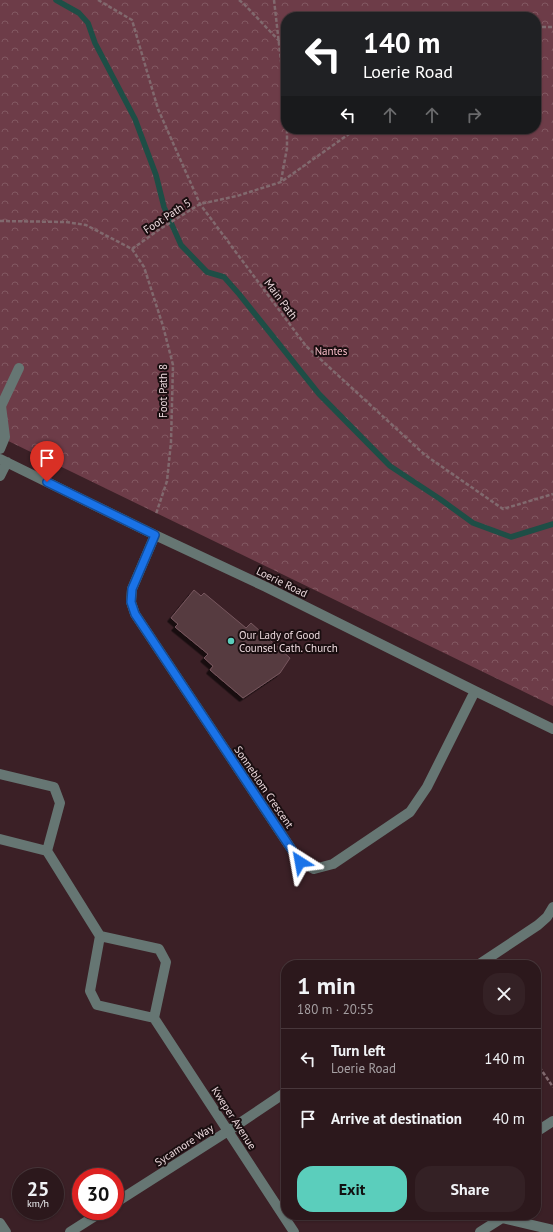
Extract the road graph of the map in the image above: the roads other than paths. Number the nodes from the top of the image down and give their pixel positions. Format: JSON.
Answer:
{"nodes":[{"id":1,"x":20,"y":368,"type":"dead end"},
{"id":2,"x":0,"y":449,"type":"edge"},
{"id":3,"x":3,"y":460,"type":"edge"},
{"id":4,"x":0,"y":476,"type":"edge"},
{"id":5,"x":155,"y":535,"type":"junction"},
{"id":6,"x":475,"y":691,"type":"junction"},
{"id":7,"x":553,"y":729,"type":"edge"},
{"id":8,"x":0,"y":774,"type":"edge"},
{"id":9,"x":0,"y":839,"type":"edge"},
{"id":10,"x":48,"y":851,"type":"junction"},
{"id":11,"x":553,"y":908,"type":"edge"},
{"id":12,"x":100,"y":936,"type":"junction"},
{"id":13,"x":486,"y":960,"type":"edge"},
{"id":14,"x":154,"y":1018,"type":"junction"},
{"id":15,"x":281,"y":1095,"type":"edge"},
{"id":16,"x":553,"y":1121,"type":"edge"},
{"id":17,"x":541,"y":1129,"type":"edge"},
{"id":18,"x":228,"y":1131,"type":"junction"},
{"id":19,"x":124,"y":1197,"type":"edge"},
{"id":20,"x":281,"y":1212,"type":"edge"},
{"id":21,"x":89,"y":1220,"type":"edge"},
{"id":22,"x":286,"y":1220,"type":"edge"},
{"id":23,"x":496,"y":1220,"type":"edge"},
{"id":24,"x":517,"y":1220,"type":"edge"},
{"id":25,"x":0,"y":1223,"type":"edge"},
{"id":26,"x":553,"y":1230,"type":"edge"},
{"id":27,"x":6,"y":1232,"type":"edge"},
{"id":28,"x":70,"y":1232,"type":"edge"},
{"id":29,"x":294,"y":1232,"type":"edge"},
{"id":30,"x":480,"y":1232,"type":"edge"}],
"edges":[{"from":1,"to":2,"type":"street"},
{"from":3,"to":4,"type":"street"},
{"from":3,"to":5,"type":"street","name":"Loerie Road"},
{"from":5,"to":6,"type":"street","name":"Loerie Road"},
{"from":5,"to":6,"type":"street","name":"Sonneblom Crescent"},
{"from":6,"to":7,"type":"street","name":"Loerie Road"},
{"from":8,"to":10,"type":"street"},
{"from":9,"to":10,"type":"street"},
{"from":10,"to":12,"type":"street"},
{"from":11,"to":13,"type":"street"},
{"from":12,"to":14,"type":"street"},
{"from":12,"to":14,"type":"street"},
{"from":14,"to":18,"type":"street","name":"Kweper Avenue"},
{"from":15,"to":18,"type":"street","name":"Sycamore Way"},
{"from":16,"to":17,"type":"street"},
{"from":18,"to":19,"type":"street","name":"Sycamore Way"},
{"from":18,"to":20,"type":"street","name":"Kweper Avenue"},
{"from":21,"to":28,"type":"street"},
{"from":22,"to":29,"type":"street","name":"Kweper Avenue"},
{"from":23,"to":30,"type":"street"},
{"from":24,"to":26,"type":"street"},
{"from":25,"to":27,"type":"street"}]}
